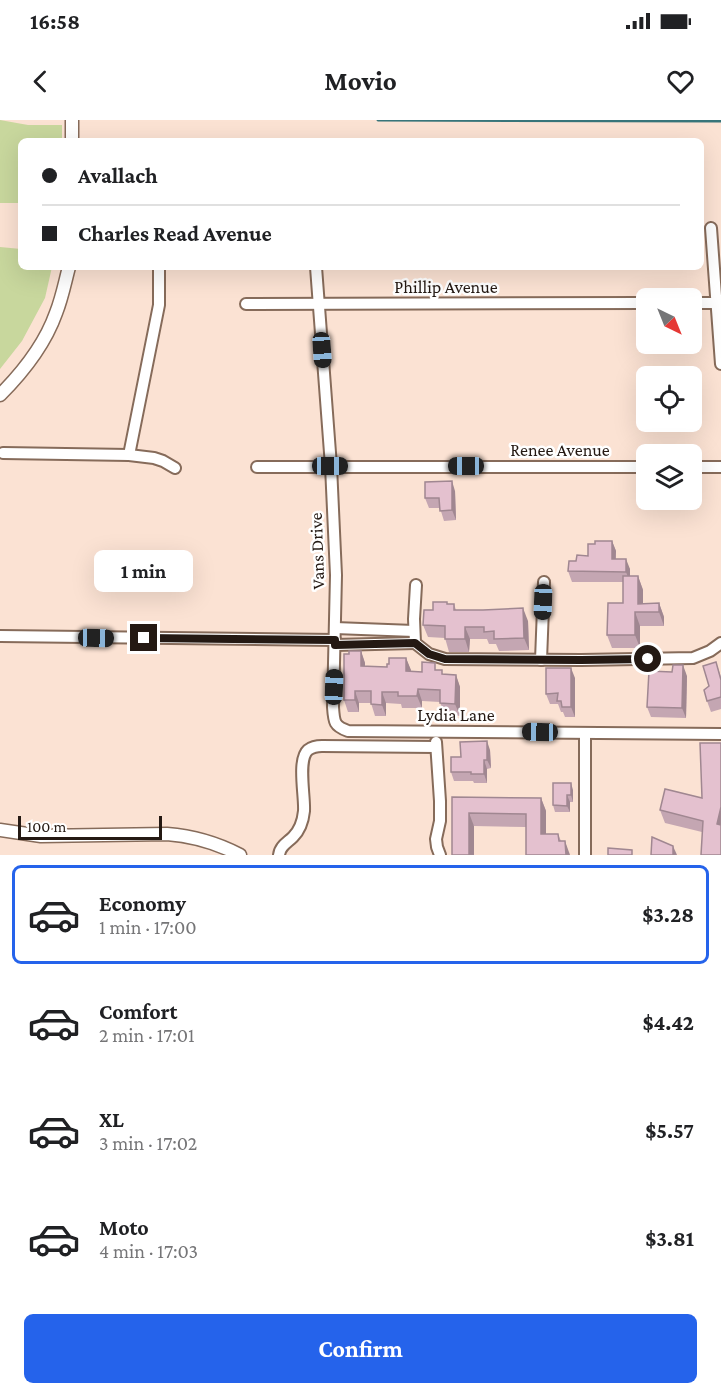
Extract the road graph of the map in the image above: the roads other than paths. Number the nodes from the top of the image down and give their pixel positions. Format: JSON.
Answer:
{"nodes":[{"id":1,"x":72,"y":120,"type":"edge"},
{"id":2,"x":72,"y":138,"type":"edge"},
{"id":3,"x":711,"y":228,"type":"dead end"},
{"id":4,"x":68,"y":270,"type":"edge"},
{"id":5,"x":159,"y":270,"type":"edge"},
{"id":6,"x":316,"y":270,"type":"edge"},
{"id":7,"x":318,"y":303,"type":"junction"},
{"id":8,"x":636,"y":303,"type":"edge"},
{"id":9,"x":702,"y":303,"type":"edge"},
{"id":10,"x":719,"y":303,"type":"edge"},
{"id":11,"x":246,"y":304,"type":"dead end"},
{"id":12,"x":721,"y":364,"type":"edge"},
{"id":13,"x":0,"y":395,"type":"edge"},
{"id":14,"x":3,"y":453,"type":"dead end"},
{"id":15,"x":129,"y":455,"type":"junction"},
{"id":16,"x":330,"y":466,"type":"junction"},
{"id":17,"x":257,"y":467,"type":"dead end"},
{"id":18,"x":636,"y":467,"type":"edge"},
{"id":19,"x":702,"y":467,"type":"edge"},
{"id":20,"x":721,"y":467,"type":"edge"},
{"id":21,"x":175,"y":468,"type":"dead end"},
{"id":22,"x":544,"y":582,"type":"dead end"},
{"id":23,"x":416,"y":585,"type":"dead end"},
{"id":24,"x":335,"y":628,"type":"junction"},
{"id":25,"x":414,"y":631,"type":"junction"},
{"id":26,"x":0,"y":636,"type":"edge"},
{"id":27,"x":335,"y":643,"type":"junction"},
{"id":28,"x":415,"y":643,"type":"junction"},
{"id":29,"x":721,"y":643,"type":"edge"},
{"id":30,"x":541,"y":660,"type":"junction"},
{"id":31,"x":337,"y":725,"type":"joint"},
{"id":32,"x":436,"y":732,"type":"junction"},
{"id":33,"x":585,"y":733,"type":"junction"},
{"id":34,"x":721,"y":734,"type":"edge"},
{"id":35,"x":436,"y":747,"type":"junction"},
{"id":36,"x":0,"y":830,"type":"edge"},
{"id":37,"x":240,"y":855,"type":"edge"},
{"id":38,"x":279,"y":855,"type":"edge"},
{"id":39,"x":440,"y":855,"type":"edge"},
{"id":40,"x":585,"y":855,"type":"edge"}],
"edges":[{"from":1,"to":2,"type":"street"},
{"from":3,"to":10,"type":"street"},
{"from":4,"to":13,"type":"street"},
{"from":5,"to":15,"type":"street"},
{"from":6,"to":7,"type":"street","name":"Vans Drive"},
{"from":7,"to":8,"type":"street","name":"Phillip Avenue"},
{"from":7,"to":11,"type":"street","name":"Phillip Avenue"},
{"from":7,"to":16,"type":"street","name":"Vans Drive"},
{"from":9,"to":10,"type":"street"},
{"from":10,"to":12,"type":"street"},
{"from":14,"to":15,"type":"street"},
{"from":15,"to":21,"type":"street"},
{"from":16,"to":17,"type":"street","name":"Renee Avenue"},
{"from":16,"to":18,"type":"street","name":"Renee Avenue"},
{"from":16,"to":24,"type":"street","name":"Vans Drive"},
{"from":19,"to":20,"type":"street"},
{"from":22,"to":30,"type":"street"},
{"from":23,"to":25,"type":"street"},
{"from":24,"to":25,"type":"street"},
{"from":24,"to":27,"type":"street","name":"Vans Drive"},
{"from":25,"to":28,"type":"street"},
{"from":26,"to":27,"type":"street"},
{"from":27,"to":28,"type":"street"},
{"from":27,"to":31,"type":"street","name":"Vans Drive"},
{"from":28,"to":30,"type":"street"},
{"from":29,"to":30,"type":"street"},
{"from":31,"to":32,"type":"street","name":"Lydia Lane"},
{"from":32,"to":33,"type":"street","name":"Lydia Lane"},
{"from":32,"to":35,"type":"street"},
{"from":33,"to":34,"type":"street","name":"Lydia Lane"},
{"from":33,"to":40,"type":"street"},
{"from":35,"to":38,"type":"street"},
{"from":35,"to":39,"type":"street"},
{"from":36,"to":37,"type":"street"}]}
